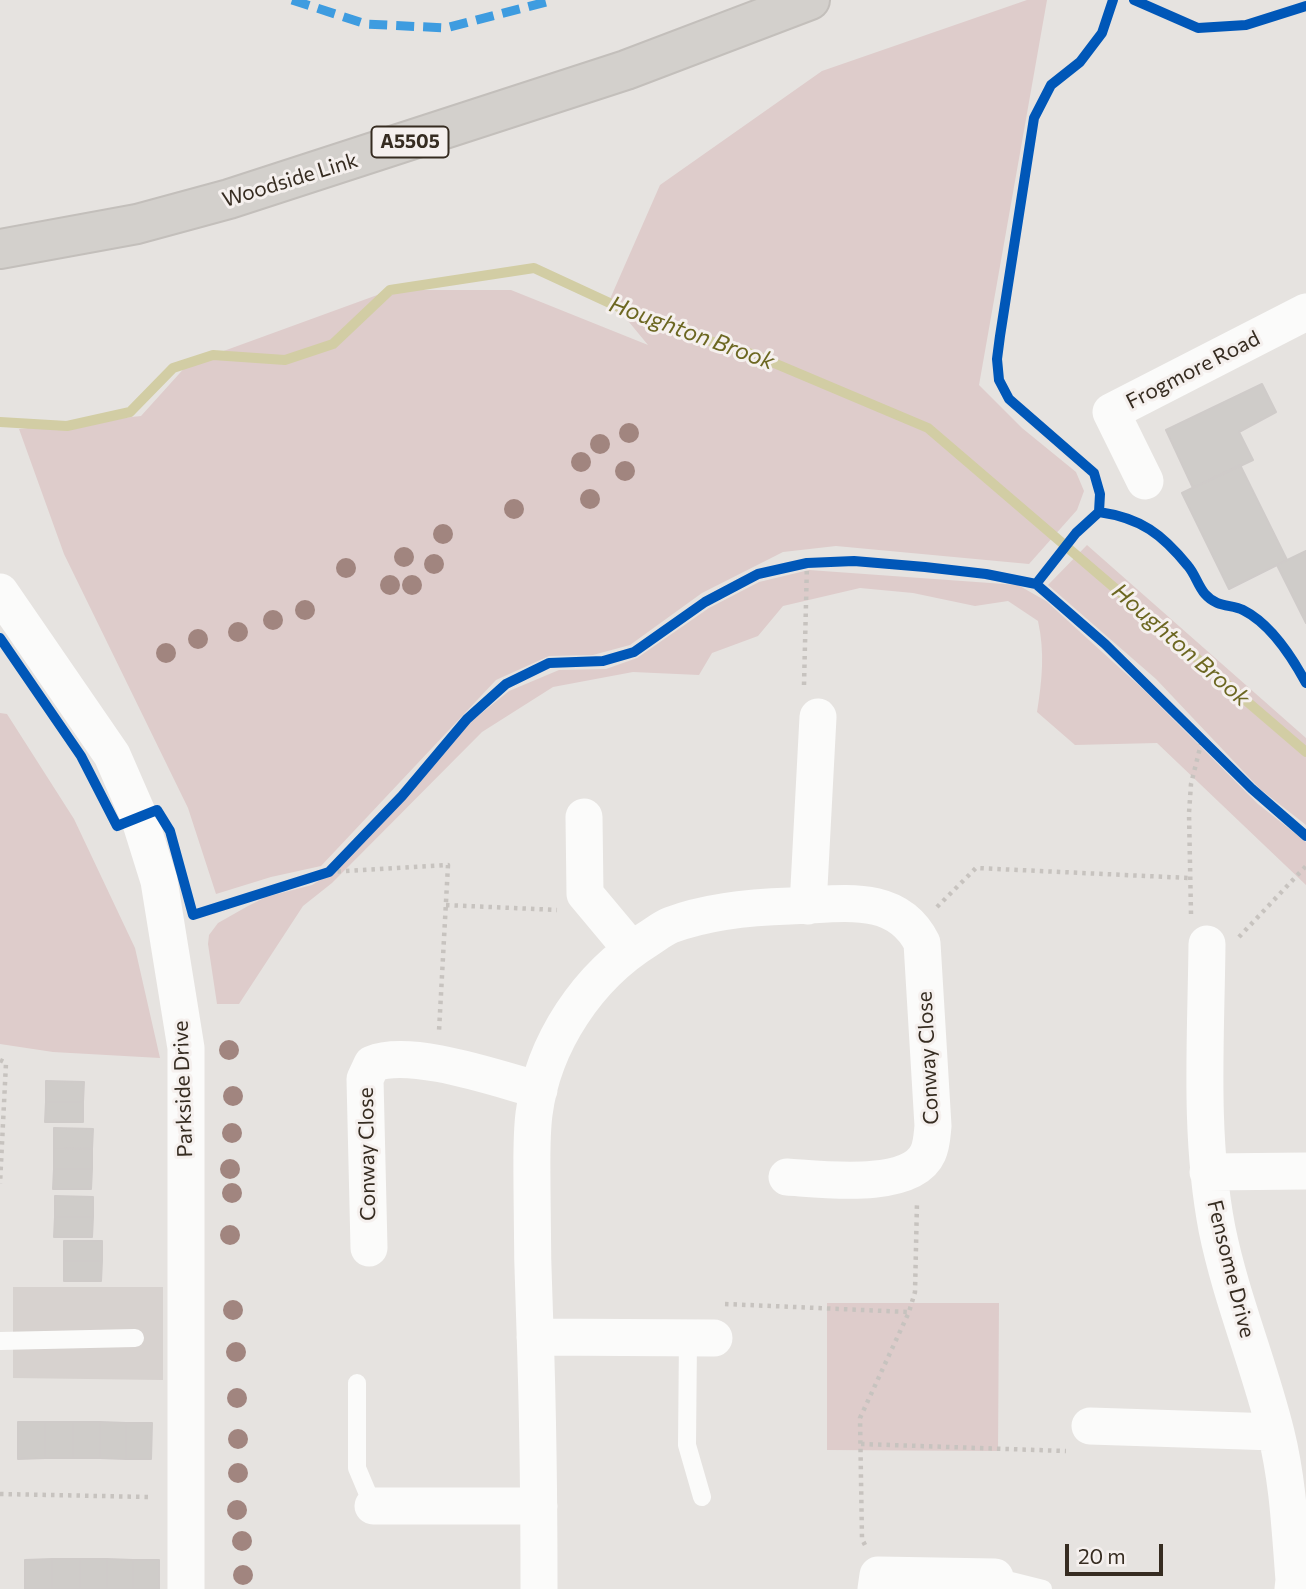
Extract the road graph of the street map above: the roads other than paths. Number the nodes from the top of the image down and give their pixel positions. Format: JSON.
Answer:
{"nodes":[{"id":1,"x":810,"y":0,"type":"edge"},
{"id":2,"x":0,"y":249,"type":"edge"},
{"id":3,"x":1306,"y":312,"type":"edge"},
{"id":4,"x":1145,"y":481,"type":"dead end"},
{"id":5,"x":0,"y":592,"type":"edge"},
{"id":6,"x":818,"y":717,"type":"road end"},
{"id":7,"x":584,"y":817,"type":"dead end"},
{"id":8,"x":808,"y":906,"type":"junction"},
{"id":9,"x":631,"y":949,"type":"junction"},
{"id":10,"x":1207,"y":958,"type":"road end"},
{"id":11,"x":539,"y":1090,"type":"junction"},
{"id":12,"x":1306,"y":1171,"type":"edge"},
{"id":13,"x":1208,"y":1172,"type":"junction"},
{"id":14,"x":787,"y":1177,"type":"dead end"},
{"id":15,"x":369,"y":1248,"type":"dead end"},
{"id":16,"x":536,"y":1337,"type":"junction"},
{"id":17,"x":135,"y":1338,"type":"dead end"},
{"id":18,"x":701,"y":1338,"type":"joint"},
{"id":19,"x":0,"y":1340,"type":"edge"},
{"id":20,"x":357,"y":1383,"type":"dead end"},
{"id":21,"x":1090,"y":1426,"type":"road end"},
{"id":22,"x":1275,"y":1432,"type":"junction"},
{"id":23,"x":1295,"y":1472,"type":"edge"},
{"id":24,"x":702,"y":1497,"type":"dead end"},
{"id":25,"x":373,"y":1506,"type":"joint"},
{"id":26,"x":539,"y":1506,"type":"junction"},
{"id":27,"x":995,"y":1577,"type":"joint"},
{"id":28,"x":877,"y":1582,"type":"edge"},
{"id":29,"x":186,"y":1589,"type":"edge"},
{"id":30,"x":539,"y":1589,"type":"edge"},
{"id":31,"x":1043,"y":1589,"type":"edge"},
{"id":32,"x":1293,"y":1589,"type":"edge"}],
"edges":[{"from":1,"to":2,"type":"main road","name":"Woodside Link","number":"A5505"},
{"from":3,"to":4,"type":"street","name":"Frogmore Road"},
{"from":5,"to":29,"type":"street","name":"Parkside Drive"},
{"from":6,"to":8,"type":"street"},
{"from":7,"to":9,"type":"street"},
{"from":8,"to":9,"type":"street"},
{"from":8,"to":14,"type":"street","name":"Conway Close"},
{"from":9,"to":11,"type":"street"},
{"from":10,"to":13,"type":"street","name":"Fensome Drive"},
{"from":11,"to":15,"type":"street","name":"Conway Close"},
{"from":11,"to":16,"type":"street"},
{"from":12,"to":13,"type":"street"},
{"from":13,"to":22,"type":"street","name":"Fensome Drive"},
{"from":16,"to":18,"type":"street"},
{"from":16,"to":26,"type":"street"},
{"from":17,"to":19,"type":"lane"},
{"from":18,"to":24,"type":"lane"},
{"from":20,"to":25,"type":"lane"},
{"from":21,"to":22,"type":"street"},
{"from":22,"to":23,"type":"street","name":"Fensome Drive"},
{"from":23,"to":32,"type":"street","name":"Fensome Drive"},
{"from":25,"to":26,"type":"street"},
{"from":26,"to":30,"type":"street"},
{"from":27,"to":28,"type":"street"},
{"from":27,"to":31,"type":"lane"}]}
